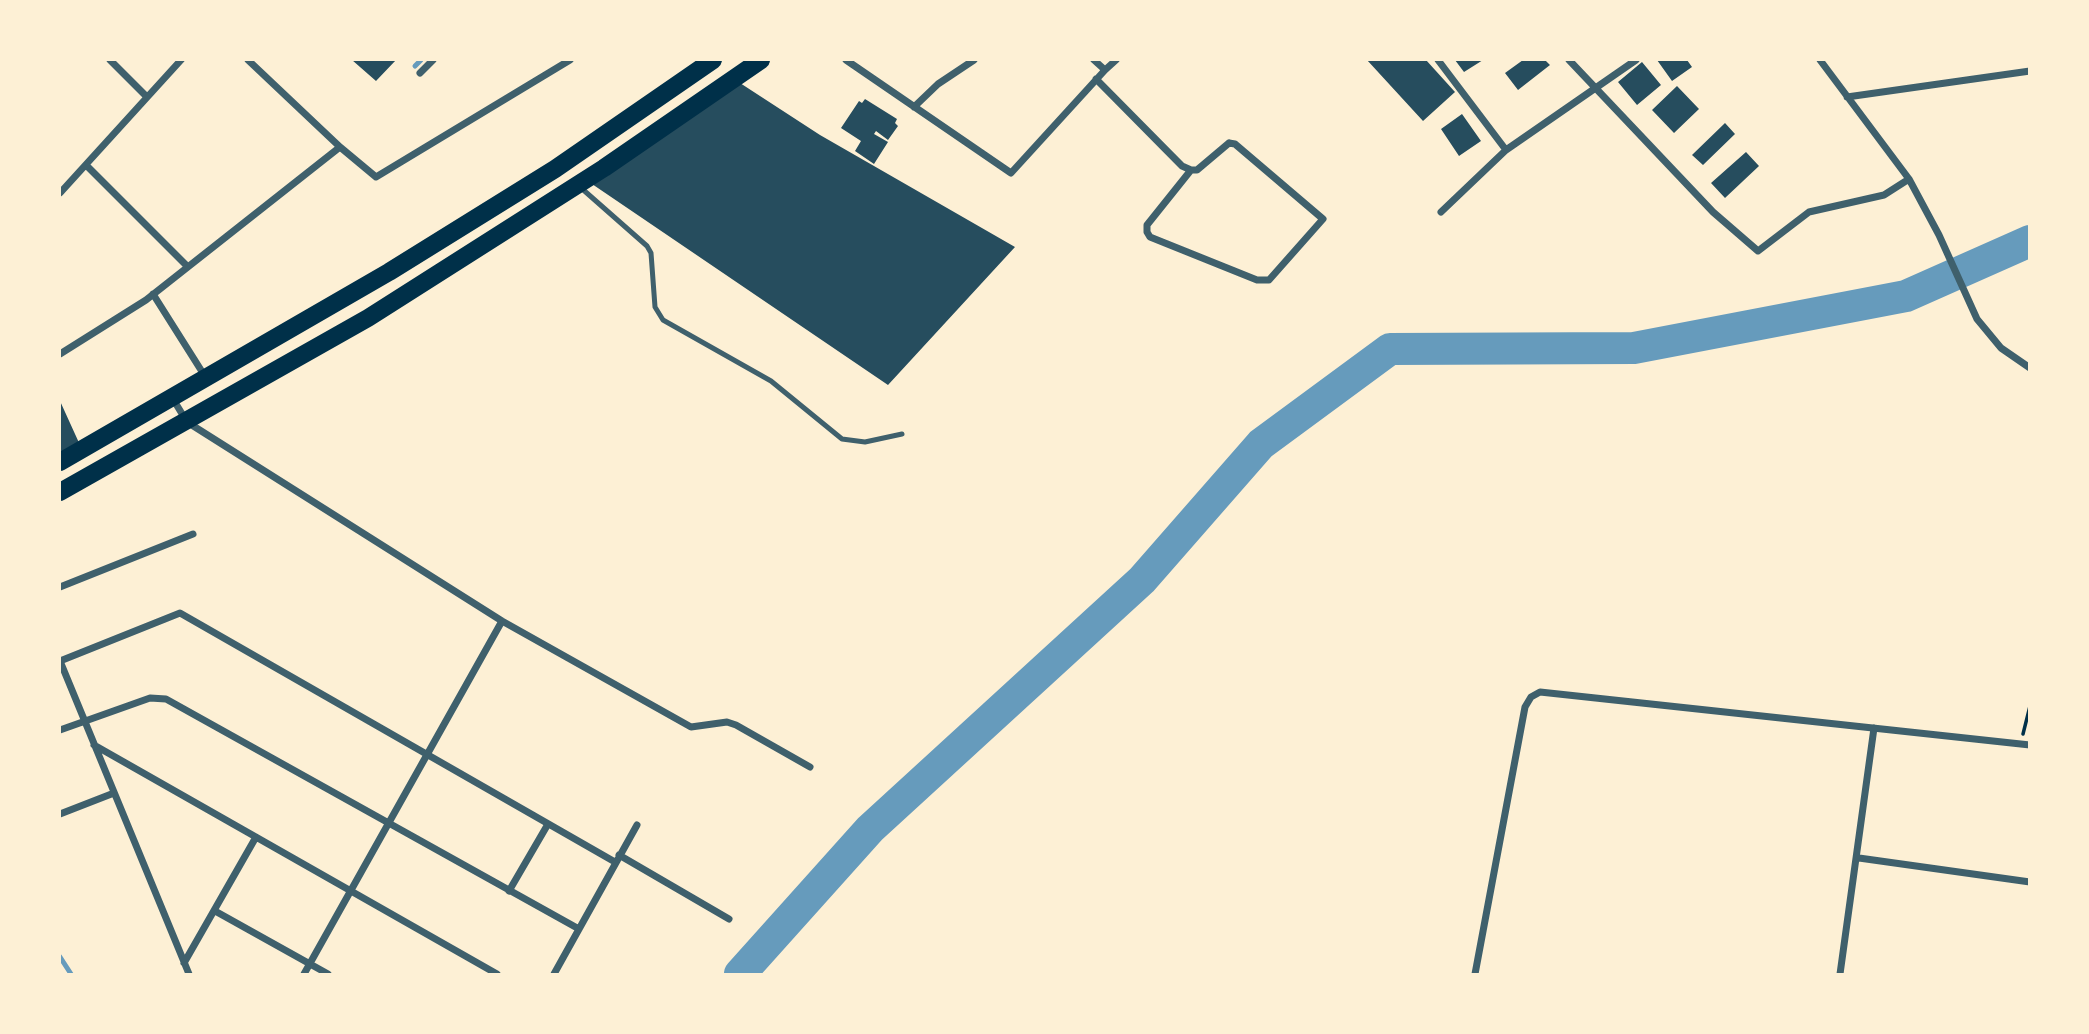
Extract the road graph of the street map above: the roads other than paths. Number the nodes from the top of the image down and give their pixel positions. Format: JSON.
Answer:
{"nodes":[{"id":1,"x":110,"y":60,"type":"edge"},
{"id":2,"x":181,"y":60,"type":"edge"},
{"id":3,"x":248,"y":60,"type":"edge"},
{"id":4,"x":433,"y":60,"type":"edge"},
{"id":5,"x":570,"y":60,"type":"edge"},
{"id":6,"x":713,"y":60,"type":"edge"},
{"id":7,"x":761,"y":60,"type":"edge"},
{"id":8,"x":846,"y":60,"type":"edge"},
{"id":9,"x":974,"y":60,"type":"edge"},
{"id":10,"x":1094,"y":60,"type":"edge"},
{"id":11,"x":1116,"y":60,"type":"edge"},
{"id":12,"x":1438,"y":60,"type":"edge"},
{"id":13,"x":1569,"y":60,"type":"edge"},
{"id":14,"x":1636,"y":60,"type":"edge"},
{"id":15,"x":1820,"y":60,"type":"edge"},
{"id":16,"x":1105,"y":70,"type":"junction"},
{"id":17,"x":2029,"y":71,"type":"edge"},
{"id":18,"x":420,"y":73,"type":"dead end"},
{"id":19,"x":1096,"y":79,"type":"junction"},
{"id":20,"x":1596,"y":90,"type":"junction"},
{"id":21,"x":147,"y":97,"type":"junction"},
{"id":22,"x":1847,"y":97,"type":"junction"},
{"id":23,"x":914,"y":107,"type":"junction"},
{"id":24,"x":340,"y":147,"type":"junction"},
{"id":25,"x":1506,"y":150,"type":"junction"},
{"id":26,"x":87,"y":166,"type":"junction"},
{"id":27,"x":1191,"y":170,"type":"junction"},
{"id":28,"x":1909,"y":179,"type":"junction"},
{"id":29,"x":577,"y":185,"type":"junction"},
{"id":30,"x":60,"y":192,"type":"edge"},
{"id":31,"x":1441,"y":212,"type":"dead end"},
{"id":32,"x":186,"y":265,"type":"junction"},
{"id":33,"x":355,"y":292,"type":"junction"},
{"id":34,"x":153,"y":293,"type":"junction"},
{"id":35,"x":369,"y":318,"type":"junction"},
{"id":36,"x":60,"y":354,"type":"edge"},
{"id":37,"x":2029,"y":368,"type":"edge"},
{"id":38,"x":207,"y":379,"type":"junction"},
{"id":39,"x":173,"y":398,"type":"junction"},
{"id":40,"x":187,"y":422,"type":"junction"},
{"id":41,"x":902,"y":434,"type":"dead end"},
{"id":42,"x":60,"y":462,"type":"edge"},
{"id":43,"x":60,"y":492,"type":"edge"},
{"id":44,"x":193,"y":534,"type":"dead end"},
{"id":45,"x":60,"y":587,"type":"edge"},
{"id":46,"x":502,"y":621,"type":"junction"},
{"id":47,"x":60,"y":661,"type":"edge"},
{"id":48,"x":83,"y":721,"type":"junction"},
{"id":49,"x":1874,"y":728,"type":"junction"},
{"id":50,"x":60,"y":730,"type":"edge"},
{"id":51,"x":94,"y":745,"type":"junction"},
{"id":52,"x":2025,"y":745,"type":"edge"},
{"id":53,"x":425,"y":754,"type":"junction"},
{"id":54,"x":810,"y":767,"type":"dead end"},
{"id":55,"x":114,"y":793,"type":"junction"},
{"id":56,"x":60,"y":814,"type":"edge"},
{"id":57,"x":548,"y":824,"type":"junction"},
{"id":58,"x":387,"y":825,"type":"junction"},
{"id":59,"x":637,"y":825,"type":"dead end"},
{"id":60,"x":256,"y":837,"type":"junction"},
{"id":61,"x":1858,"y":858,"type":"junction"},
{"id":62,"x":617,"y":859,"type":"junction"},
{"id":63,"x":2029,"y":882,"type":"edge"},
{"id":64,"x":509,"y":891,"type":"junction"},
{"id":65,"x":352,"y":892,"type":"junction"},
{"id":66,"x":215,"y":911,"type":"junction"},
{"id":67,"x":729,"y":919,"type":"dead end"},
{"id":68,"x":579,"y":929,"type":"junction"},
{"id":69,"x":184,"y":963,"type":"junction"},
{"id":70,"x":310,"y":964,"type":"junction"},
{"id":71,"x":189,"y":975,"type":"edge"},
{"id":72,"x":304,"y":975,"type":"edge"},
{"id":73,"x":327,"y":975,"type":"edge"},
{"id":74,"x":498,"y":975,"type":"edge"},
{"id":75,"x":554,"y":975,"type":"edge"},
{"id":76,"x":1475,"y":975,"type":"edge"},
{"id":77,"x":1840,"y":975,"type":"edge"}],
"edges":[{"from":1,"to":21,"type":"street"},
{"from":2,"to":21,"type":"street"},
{"from":3,"to":24,"type":"street"},
{"from":4,"to":18,"type":"street"},
{"from":5,"to":24,"type":"street"},
{"from":6,"to":33,"type":"main road"},
{"from":7,"to":29,"type":"main road"},
{"from":8,"to":23,"type":"street"},
{"from":9,"to":23,"type":"street"},
{"from":10,"to":16,"type":"street"},
{"from":11,"to":16,"type":"street"},
{"from":12,"to":25,"type":"street"},
{"from":13,"to":20,"type":"street"},
{"from":14,"to":20,"type":"street"},
{"from":15,"to":22,"type":"street"},
{"from":16,"to":19,"type":"street"},
{"from":17,"to":22,"type":"street"},
{"from":19,"to":23,"type":"street"},
{"from":19,"to":27,"type":"street"},
{"from":20,"to":25,"type":"street"},
{"from":20,"to":28,"type":"street"},
{"from":21,"to":26,"type":"street"},
{"from":22,"to":28,"type":"street"},
{"from":24,"to":32,"type":"street"},
{"from":25,"to":31,"type":"street"},
{"from":26,"to":30,"type":"street"},
{"from":26,"to":32,"type":"street"},
{"from":27,"to":27,"type":"street"},
{"from":28,"to":37,"type":"street"},
{"from":29,"to":35,"type":"main road"},
{"from":29,"to":41,"type":"lane"},
{"from":32,"to":34,"type":"street"},
{"from":33,"to":35,"type":"main road"},
{"from":33,"to":38,"type":"main road"},
{"from":34,"to":36,"type":"street"},
{"from":34,"to":38,"type":"street"},
{"from":35,"to":40,"type":"main road"},
{"from":38,"to":39,"type":"main road"},
{"from":39,"to":40,"type":"street"},
{"from":39,"to":42,"type":"main road"},
{"from":40,"to":43,"type":"main road"},
{"from":40,"to":46,"type":"street"},
{"from":44,"to":45,"type":"street"},
{"from":46,"to":53,"type":"street"},
{"from":46,"to":54,"type":"street"},
{"from":47,"to":48,"type":"street"},
{"from":47,"to":53,"type":"street"},
{"from":48,"to":50,"type":"street"},
{"from":48,"to":51,"type":"street"},
{"from":48,"to":58,"type":"street"},
{"from":49,"to":52,"type":"street"},
{"from":49,"to":61,"type":"street"},
{"from":49,"to":76,"type":"street"},
{"from":51,"to":55,"type":"street"},
{"from":51,"to":60,"type":"street"},
{"from":53,"to":57,"type":"street"},
{"from":53,"to":58,"type":"street"},
{"from":55,"to":56,"type":"street"},
{"from":55,"to":69,"type":"street"},
{"from":57,"to":62,"type":"street"},
{"from":57,"to":64,"type":"street"},
{"from":58,"to":64,"type":"street"},
{"from":58,"to":65,"type":"street"},
{"from":59,"to":62,"type":"street"},
{"from":60,"to":65,"type":"street"},
{"from":60,"to":66,"type":"street"},
{"from":61,"to":63,"type":"street"},
{"from":61,"to":77,"type":"street"},
{"from":62,"to":67,"type":"street"},
{"from":62,"to":68,"type":"street"},
{"from":64,"to":68,"type":"street"},
{"from":65,"to":70,"type":"street"},
{"from":65,"to":74,"type":"street"},
{"from":66,"to":69,"type":"street"},
{"from":66,"to":70,"type":"street"},
{"from":68,"to":75,"type":"street"},
{"from":69,"to":71,"type":"street"},
{"from":70,"to":72,"type":"street"},
{"from":70,"to":73,"type":"street"}]}
